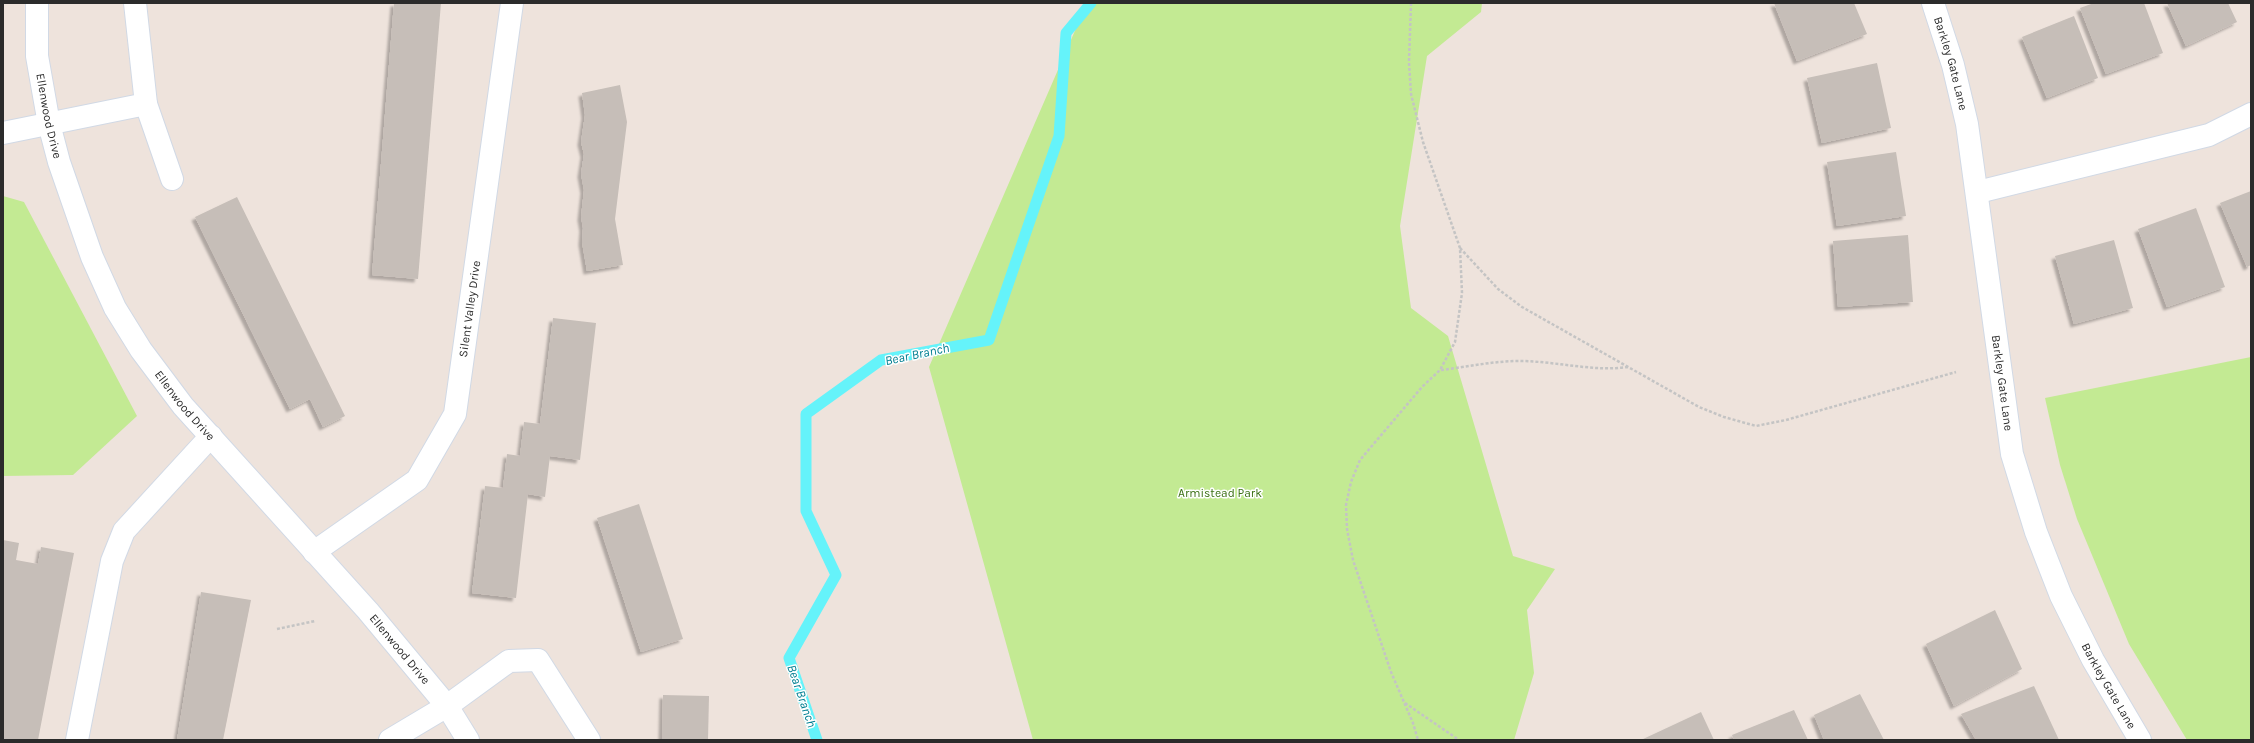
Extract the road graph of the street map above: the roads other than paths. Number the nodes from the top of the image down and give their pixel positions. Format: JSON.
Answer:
{"nodes":[{"id":1,"x":36,"y":3,"type":"edge"},
{"id":2,"x":135,"y":3,"type":"edge"},
{"id":3,"x":512,"y":3,"type":"edge"},
{"id":4,"x":1933,"y":3,"type":"edge"},
{"id":5,"x":146,"y":104,"type":"junction"},
{"id":6,"x":2251,"y":114,"type":"edge"},
{"id":7,"x":49,"y":124,"type":"junction"},
{"id":8,"x":3,"y":133,"type":"edge"},
{"id":9,"x":172,"y":179,"type":"dead end"},
{"id":10,"x":1978,"y":192,"type":"junction"},
{"id":11,"x":211,"y":436,"type":"junction"},
{"id":12,"x":314,"y":552,"type":"junction"},
{"id":13,"x":447,"y":706,"type":"junction"},
{"id":14,"x":77,"y":740,"type":"edge"},
{"id":15,"x":390,"y":740,"type":"edge"},
{"id":16,"x":468,"y":740,"type":"edge"},
{"id":17,"x":589,"y":740,"type":"edge"},
{"id":18,"x":2140,"y":740,"type":"edge"}],
"edges":[{"from":1,"to":7,"type":"street","name":"Ellenwood Drive"},
{"from":2,"to":5,"type":"street"},
{"from":3,"to":12,"type":"street","name":"Silent Valley Drive"},
{"from":4,"to":10,"type":"street","name":"Barkley Gate Lane"},
{"from":5,"to":7,"type":"street"},
{"from":5,"to":9,"type":"street"},
{"from":6,"to":10,"type":"street"},
{"from":7,"to":8,"type":"street"},
{"from":7,"to":11,"type":"street","name":"Ellenwood Drive"},
{"from":10,"to":18,"type":"street","name":"Barkley Gate Lane"},
{"from":11,"to":12,"type":"street","name":"Ellenwood Drive"},
{"from":11,"to":14,"type":"street"},
{"from":12,"to":13,"type":"street","name":"Ellenwood Drive"},
{"from":13,"to":15,"type":"street"},
{"from":13,"to":16,"type":"street","name":"Ellenwood Drive"},
{"from":13,"to":17,"type":"street"}]}
